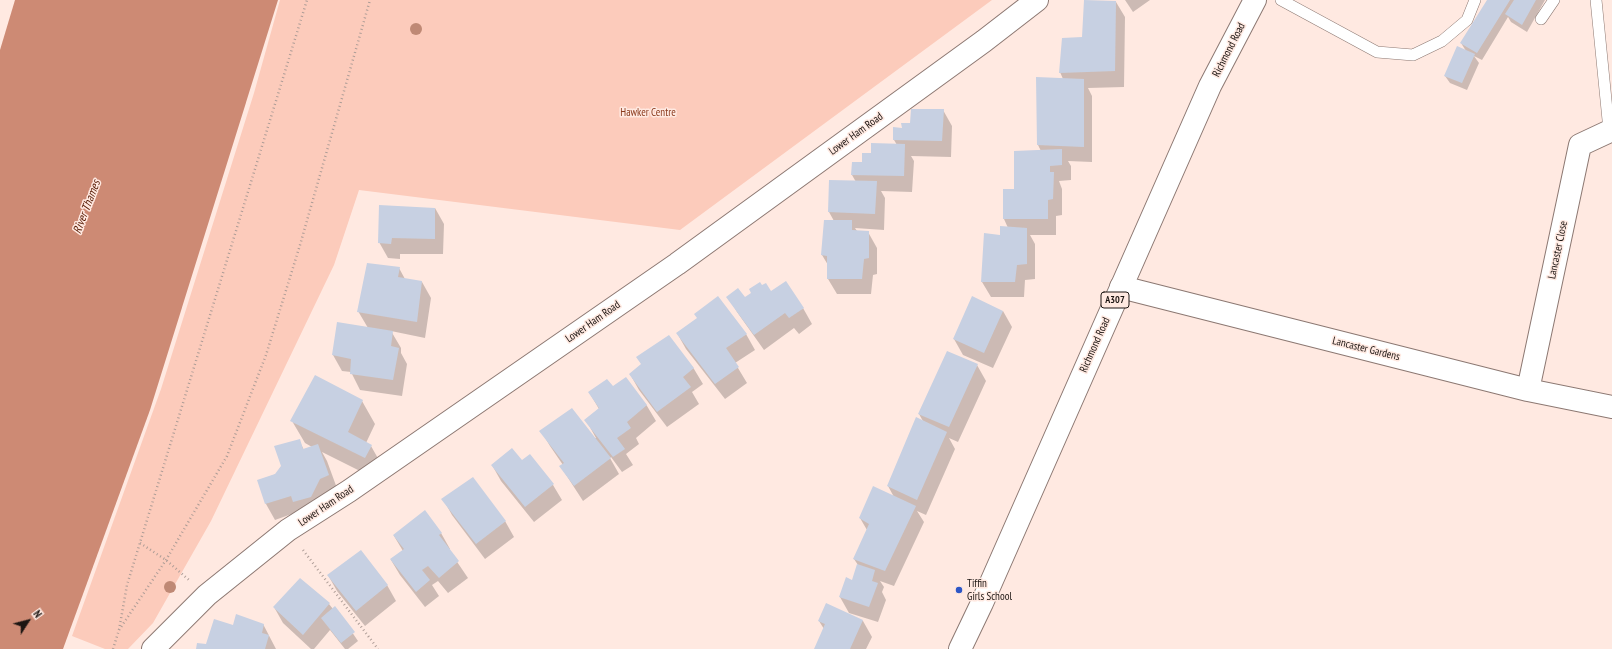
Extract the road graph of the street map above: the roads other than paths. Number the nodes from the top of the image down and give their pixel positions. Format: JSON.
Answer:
{"nodes":[{"id":1,"x":1037,"y":0,"type":"edge"},
{"id":2,"x":1255,"y":0,"type":"edge"},
{"id":3,"x":1281,"y":0,"type":"edge"},
{"id":4,"x":1475,"y":0,"type":"edge"},
{"id":5,"x":1554,"y":0,"type":"edge"},
{"id":6,"x":1596,"y":0,"type":"edge"},
{"id":7,"x":1541,"y":19,"type":"dead end"},
{"id":8,"x":1611,"y":130,"type":"edge"},
{"id":9,"x":1121,"y":287,"type":"junction"},
{"id":10,"x":1528,"y":390,"type":"junction"},
{"id":11,"x":1612,"y":408,"type":"edge"},
{"id":12,"x":152,"y":649,"type":"edge"},
{"id":13,"x":960,"y":649,"type":"edge"}],
"edges":[{"from":1,"to":12,"type":"street","name":"Lower Ham Road"},
{"from":2,"to":9,"type":"street","name":"Richmond Road","number":"A307"},
{"from":3,"to":4,"type":"lane"},
{"from":5,"to":7,"type":"lane"},
{"from":6,"to":8,"type":"lane"},
{"from":8,"to":10,"type":"street","name":"Lancaster Close"},
{"from":9,"to":10,"type":"street","name":"Lancaster Gardens"},
{"from":9,"to":13,"type":"street","name":"Richmond Road","number":"A307"},
{"from":10,"to":11,"type":"street","name":"Lancaster Gardens"}]}
